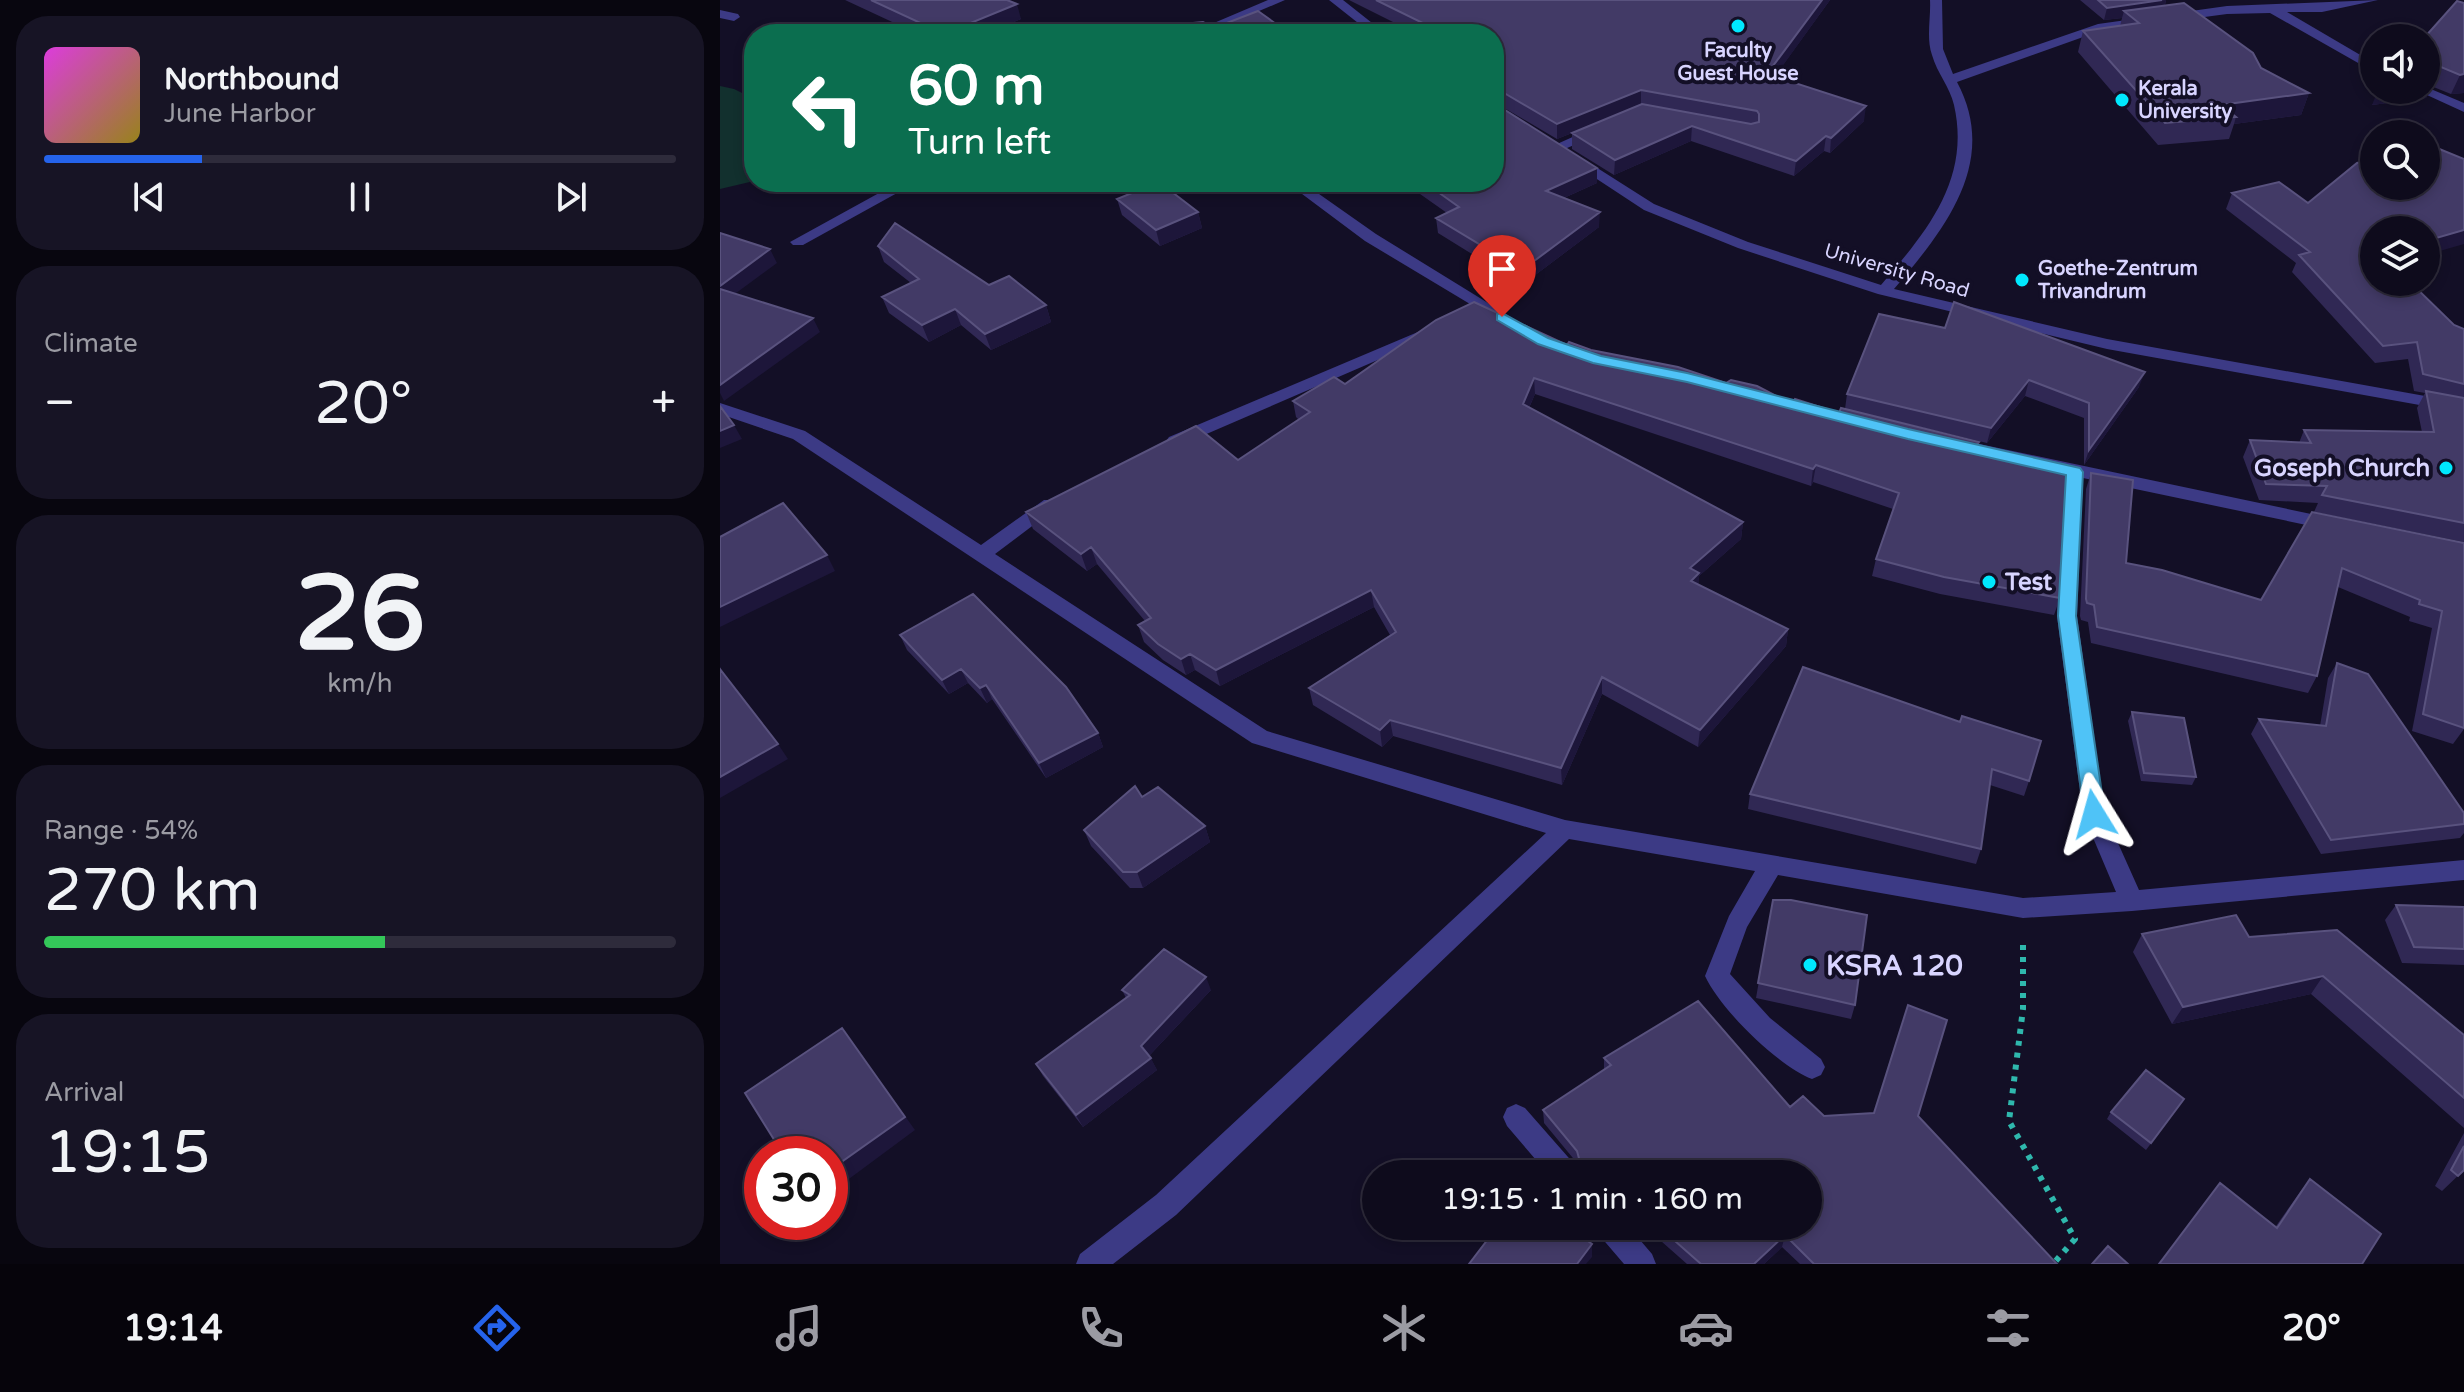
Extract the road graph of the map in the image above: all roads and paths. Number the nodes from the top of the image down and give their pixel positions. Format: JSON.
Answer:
{"nodes":[{"id":1,"x":1279,"y":0,"type":"edge"},
{"id":2,"x":1335,"y":0,"type":"edge"},
{"id":3,"x":1936,"y":0,"type":"edge"},
{"id":4,"x":2372,"y":0,"type":"edge"},
{"id":5,"x":2272,"y":9,"type":"junction"},
{"id":6,"x":720,"y":14,"type":"edge"},
{"id":7,"x":734,"y":17,"type":"dead end"},
{"id":8,"x":1219,"y":24,"type":"edge"},
{"id":9,"x":1367,"y":24,"type":"edge"},
{"id":10,"x":2360,"y":60,"type":"edge"},
{"id":11,"x":1949,"y":80,"type":"junction"},
{"id":12,"x":2440,"y":97,"type":"edge"},
{"id":13,"x":2464,"y":108,"type":"edge"},
{"id":14,"x":1612,"y":124,"type":"edge"},
{"id":15,"x":891,"y":192,"type":"edge"},
{"id":16,"x":1306,"y":192,"type":"edge"},
{"id":17,"x":798,"y":242,"type":"dead end"},
{"id":18,"x":1884,"y":291,"type":"junction"},
{"id":19,"x":1482,"y":305,"type":"junction"},
{"id":20,"x":1519,"y":327,"type":"edge"},
{"id":21,"x":720,"y":408,"type":"edge"},
{"id":22,"x":2464,"y":408,"type":"edge"},
{"id":23,"x":1938,"y":441,"type":"edge"},
{"id":24,"x":1155,"y":450,"type":"edge"},
{"id":25,"x":2074,"y":472,"type":"junction"},
{"id":26,"x":1072,"y":493,"type":"edge"},
{"id":27,"x":2359,"y":530,"type":"edge"},
{"id":28,"x":980,"y":555,"type":"junction"},
{"id":29,"x":1565,"y":829,"type":"junction"},
{"id":30,"x":1771,"y":866,"type":"junction"},
{"id":31,"x":2464,"y":870,"type":"edge"},
{"id":32,"x":2132,"y":901,"type":"junction"},
{"id":33,"x":2023,"y":908,"type":"junction"},
{"id":34,"x":1812,"y":1067,"type":"dead end"},
{"id":35,"x":1516,"y":1117,"type":"dead end"},
{"id":36,"x":1553,"y":1160,"type":"edge"},
{"id":37,"x":1622,"y":1240,"type":"edge"},
{"id":38,"x":1090,"y":1264,"type":"edge"},
{"id":39,"x":1642,"y":1264,"type":"edge"},
{"id":40,"x":2053,"y":1264,"type":"edge"}],
"edges":[{"from":1,"to":8,"type":"street"},
{"from":2,"to":9,"type":"street"},
{"from":3,"to":11,"type":"street"},
{"from":4,"to":5,"type":"street"},
{"from":5,"to":10,"type":"street"},
{"from":5,"to":11,"type":"street"},
{"from":6,"to":7,"type":"street"},
{"from":11,"to":18,"type":"street"},
{"from":12,"to":13,"type":"street"},
{"from":14,"to":18,"type":"street","name":"University Road"},
{"from":15,"to":17,"type":"street"},
{"from":16,"to":19,"type":"street"},
{"from":18,"to":22,"type":"street","name":"University Road"},
{"from":19,"to":20,"type":"street"},
{"from":19,"to":24,"type":"street"},
{"from":21,"to":28,"type":"street"},
{"from":23,"to":25,"type":"street"},
{"from":25,"to":27,"type":"street"},
{"from":25,"to":32,"type":"street"},
{"from":26,"to":28,"type":"street"},
{"from":28,"to":29,"type":"street"},
{"from":29,"to":30,"type":"street"},
{"from":29,"to":38,"type":"street"},
{"from":30,"to":33,"type":"street"},
{"from":30,"to":34,"type":"street"},
{"from":31,"to":32,"type":"street"},
{"from":32,"to":33,"type":"street"},
{"from":33,"to":40,"type":"path"},
{"from":35,"to":36,"type":"street"},
{"from":37,"to":39,"type":"street"}]}
